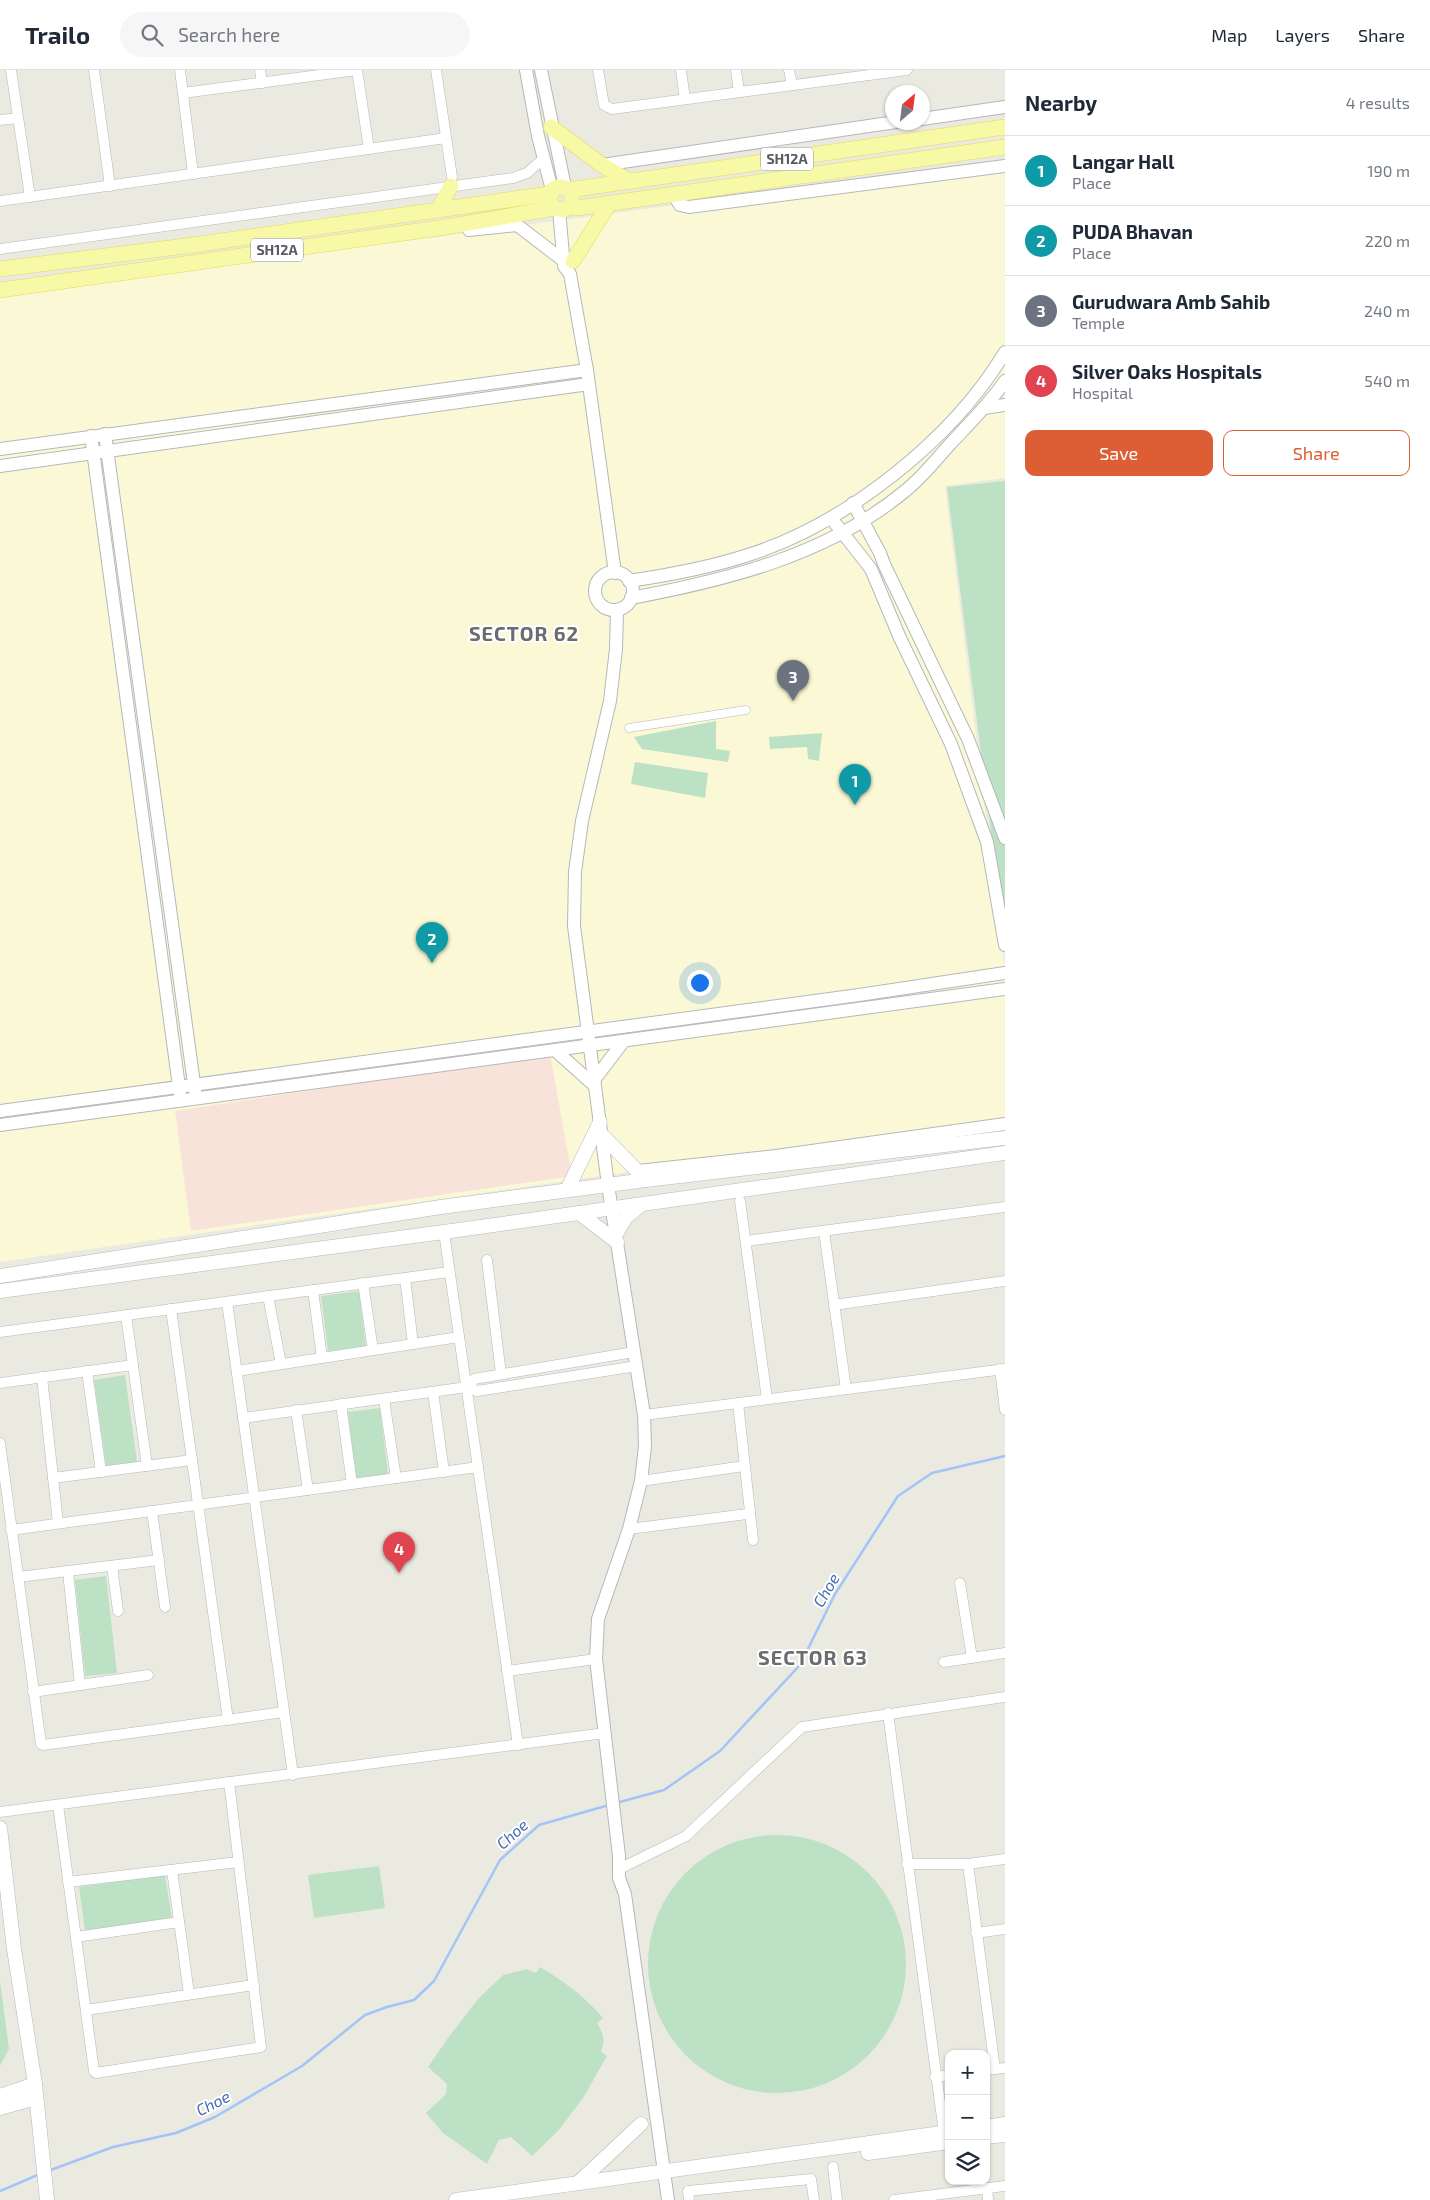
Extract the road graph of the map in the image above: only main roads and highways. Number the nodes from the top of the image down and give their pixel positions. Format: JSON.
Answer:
{"nodes":[{"id":1,"x":551,"y":127,"type":"road end"},
{"id":2,"x":1005,"y":128,"type":"edge"},
{"id":3,"x":1005,"y":147,"type":"edge"},
{"id":4,"x":452,"y":181,"type":"road end"},
{"id":5,"x":629,"y":181,"type":"junction"},
{"id":6,"x":561,"y":199,"type":"junction"},
{"id":7,"x":609,"y":204,"type":"junction"},
{"id":8,"x":438,"y":210,"type":"junction"},
{"id":9,"x":569,"y":265,"type":"road end"},
{"id":10,"x":0,"y":269,"type":"edge"},
{"id":11,"x":0,"y":290,"type":"edge"},
{"id":12,"x":1005,"y":1138,"type":"edge"},
{"id":13,"x":1005,"y":1152,"type":"edge"},
{"id":14,"x":642,"y":1176,"type":"junction"},
{"id":15,"x":567,"y":1190,"type":"junction"},
{"id":16,"x":644,"y":1203,"type":"junction"},
{"id":17,"x":578,"y":1213,"type":"junction"},
{"id":18,"x":0,"y":1276,"type":"edge"},
{"id":19,"x":0,"y":1291,"type":"edge"},
{"id":20,"x":0,"y":1828,"type":"edge"},
{"id":21,"x":35,"y":2084,"type":"junction"},
{"id":22,"x":0,"y":2096,"type":"edge"},
{"id":23,"x":36,"y":2098,"type":"junction"},
{"id":24,"x":0,"y":2108,"type":"edge"},
{"id":25,"x":641,"y":2124,"type":"dead end"},
{"id":26,"x":1005,"y":2124,"type":"edge"},
{"id":27,"x":990,"y":2126,"type":"edge"},
{"id":28,"x":1005,"y":2135,"type":"edge"},
{"id":29,"x":945,"y":2136,"type":"edge"},
{"id":30,"x":990,"y":2137,"type":"edge"},
{"id":31,"x":665,"y":2176,"type":"junction"},
{"id":32,"x":578,"y":2183,"type":"junction"},
{"id":33,"x":47,"y":2200,"type":"edge"},
{"id":34,"x":456,"y":2200,"type":"edge"},
{"id":35,"x":521,"y":2200,"type":"edge"}],
"edges":[{"from":1,"to":5,"type":"main road"},
{"from":2,"to":5,"type":"main road","number":"SH12A"},
{"from":3,"to":7,"type":"main road","number":"SH12A"},
{"from":4,"to":8,"type":"main road"},
{"from":5,"to":6,"type":"main road","number":"SH12A"},
{"from":6,"to":7,"type":"main road","number":"SH12A"},
{"from":6,"to":8,"type":"main road","number":"SH12A"},
{"from":6,"to":11,"type":"main road","number":"SH12A"},
{"from":7,"to":9,"type":"main road"},
{"from":8,"to":10,"type":"main road","number":"SH12A"},
{"from":12,"to":14,"type":"main road"},
{"from":13,"to":16,"type":"main road"},
{"from":14,"to":15,"type":"main road"},
{"from":14,"to":15,"type":"main road"},
{"from":15,"to":18,"type":"main road"},
{"from":16,"to":17,"type":"main road"},
{"from":16,"to":17,"type":"main road"},
{"from":17,"to":19,"type":"main road"},
{"from":20,"to":21,"type":"main road"},
{"from":21,"to":22,"type":"main road"},
{"from":21,"to":23,"type":"main road"},
{"from":23,"to":24,"type":"main road"},
{"from":23,"to":33,"type":"main road"},
{"from":25,"to":32,"type":"main road"},
{"from":26,"to":27,"type":"main road"},
{"from":28,"to":30,"type":"main road"},
{"from":29,"to":31,"type":"main road"},
{"from":31,"to":32,"type":"main road"},
{"from":31,"to":35,"type":"main road"},
{"from":32,"to":34,"type":"main road"}]}
